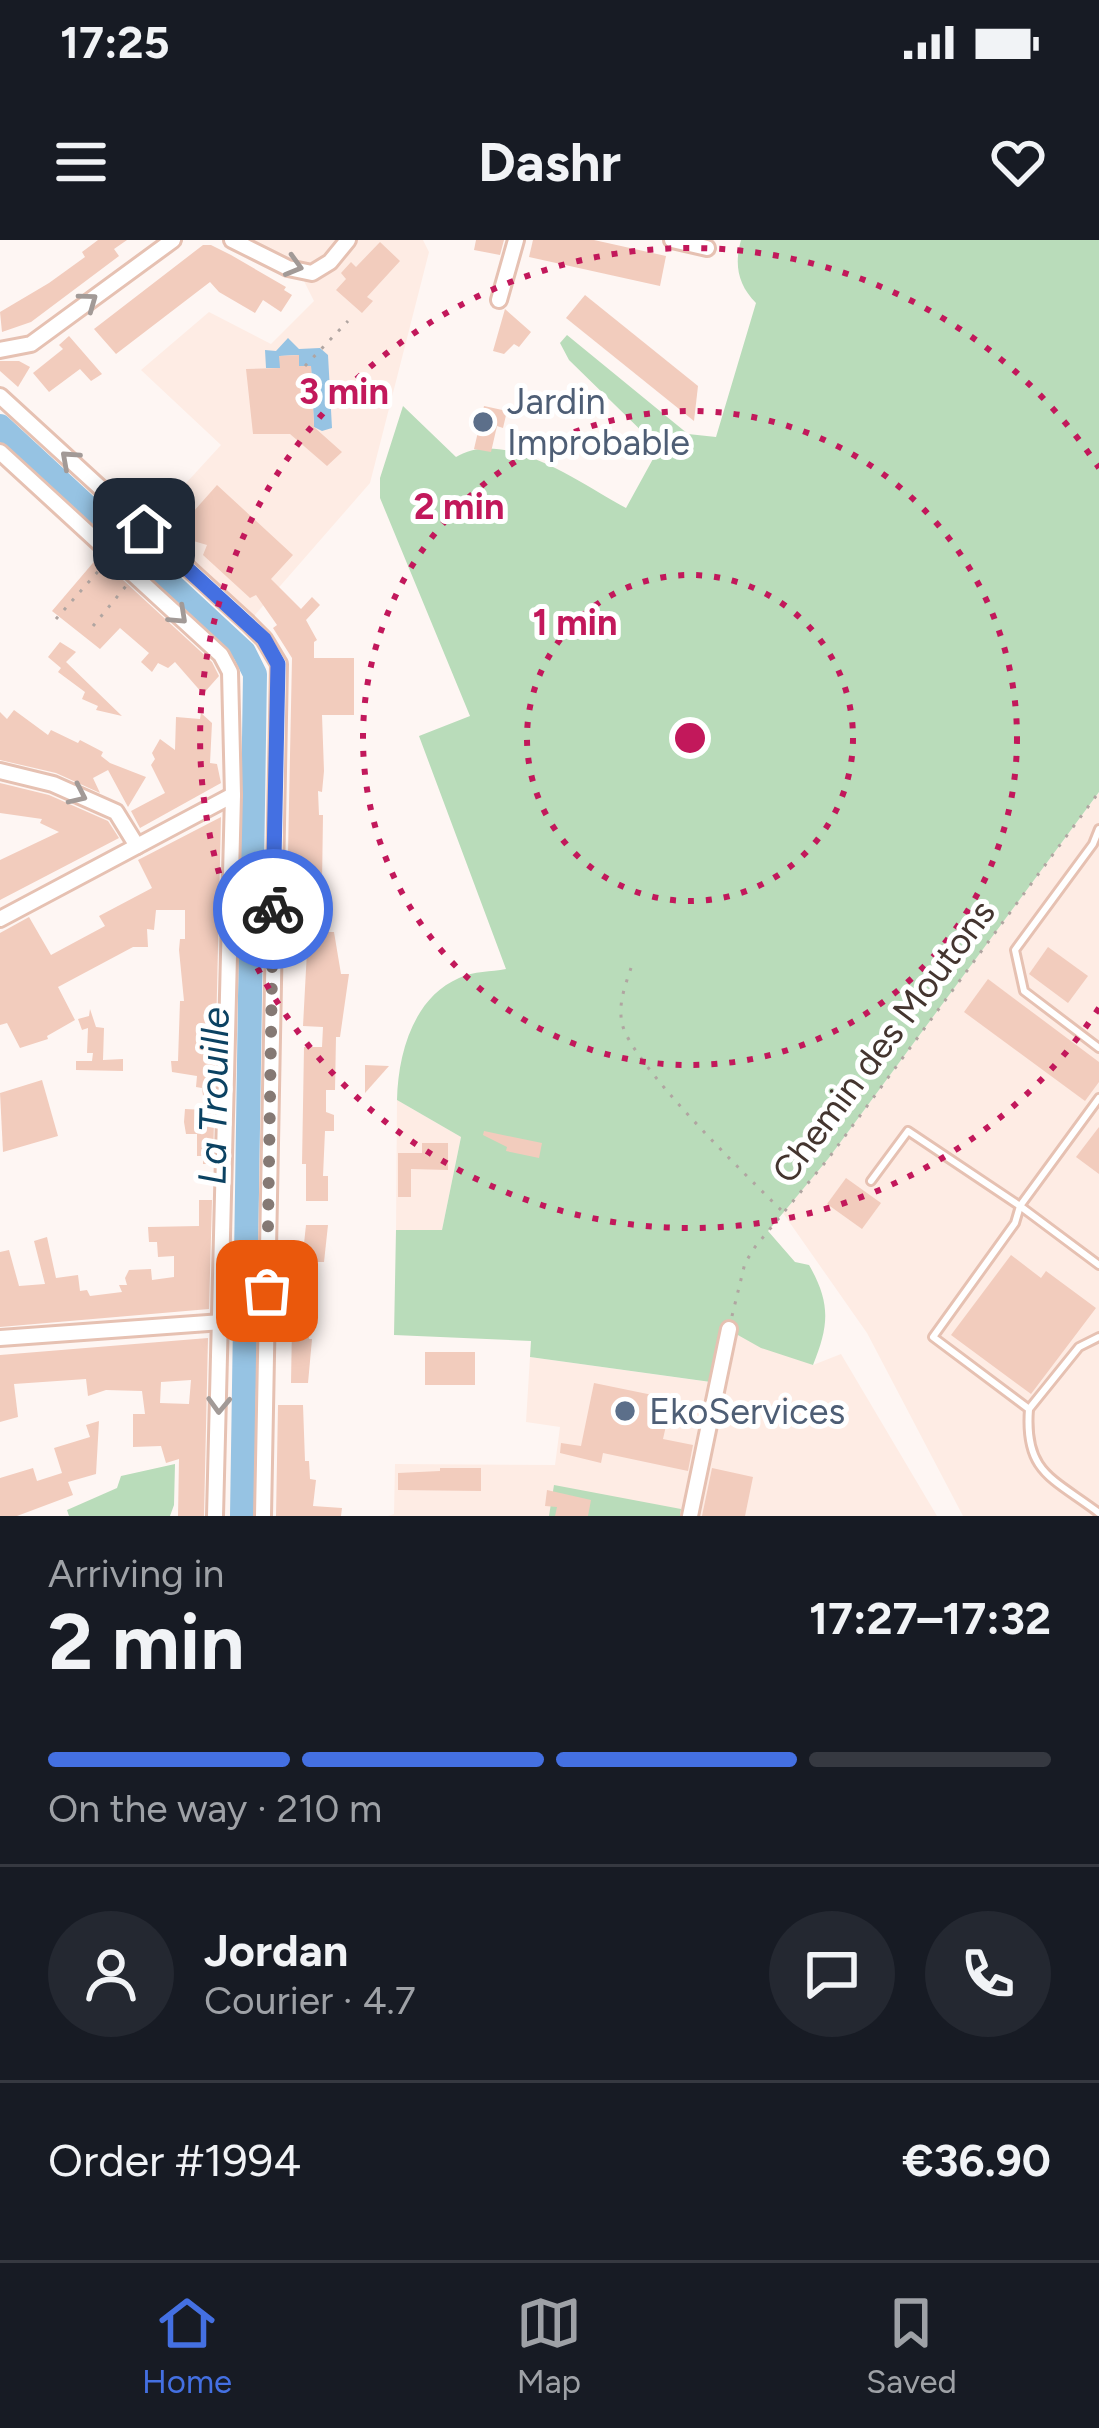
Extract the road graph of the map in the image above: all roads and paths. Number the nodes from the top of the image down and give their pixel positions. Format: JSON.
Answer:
{"nodes":[{"id":1,"x":173,"y":240,"type":"edge"},
{"id":2,"x":232,"y":240,"type":"edge"},
{"id":3,"x":348,"y":240,"type":"edge"},
{"id":4,"x":516,"y":240,"type":"edge"},
{"id":5,"x":672,"y":240,"type":"edge"},
{"id":6,"x":707,"y":248,"type":"dead end"},
{"id":7,"x":499,"y":300,"type":"dead end"},
{"id":8,"x":348,"y":321,"type":"dead end"},
{"id":9,"x":0,"y":350,"type":"edge"},
{"id":10,"x":305,"y":366,"type":"dead end"},
{"id":11,"x":0,"y":396,"type":"edge"},
{"id":12,"x":0,"y":452,"type":"edge"},
{"id":13,"x":186,"y":536,"type":"dead end"},
{"id":14,"x":171,"y":540,"type":"dead end"},
{"id":15,"x":112,"y":555,"type":"junction"},
{"id":16,"x":134,"y":575,"type":"junction"},
{"id":17,"x":56,"y":620,"type":"dead end"},
{"id":18,"x":93,"y":626,"type":"dead end"},
{"id":19,"x":0,"y":771,"type":"edge"},
{"id":20,"x":1099,"y":792,"type":"edge"},
{"id":21,"x":233,"y":795,"type":"junction"},
{"id":22,"x":1099,"y":829,"type":"edge"},
{"id":23,"x":137,"y":846,"type":"junction"},
{"id":24,"x":0,"y":919,"type":"edge"},
{"id":25,"x":632,"y":968,"type":"dead end"},
{"id":26,"x":1099,"y":1048,"type":"edge"},
{"id":27,"x":1099,"y":1098,"type":"edge"},
{"id":28,"x":871,"y":1181,"type":"dead end"},
{"id":29,"x":1020,"y":1206,"type":"junction"},
{"id":30,"x":783,"y":1213,"type":"junction"},
{"id":31,"x":1099,"y":1265,"type":"edge"},
{"id":32,"x":222,"y":1322,"type":"junction"},
{"id":33,"x":729,"y":1329,"type":"joint"},
{"id":34,"x":1099,"y":1337,"type":"edge"},
{"id":35,"x":0,"y":1338,"type":"edge"},
{"id":36,"x":1029,"y":1409,"type":"junction"},
{"id":37,"x":1099,"y":1513,"type":"edge"},
{"id":38,"x":215,"y":1516,"type":"edge"},
{"id":39,"x":263,"y":1516,"type":"edge"},
{"id":40,"x":690,"y":1516,"type":"edge"}],
"edges":[{"from":9,"to":1,"type":"street","one_way":true},
{"from":2,"to":3,"type":"street","one_way":true},
{"from":4,"to":7,"type":"street"},
{"from":5,"to":6,"type":"street"},
{"from":8,"to":10,"type":"path"},
{"from":39,"to":11,"type":"street","one_way":true},
{"from":12,"to":15,"type":"street"},
{"from":13,"to":14,"type":"path"},
{"from":15,"to":16,"type":"street"},
{"from":15,"to":17,"type":"path"},
{"from":16,"to":18,"type":"path"},
{"from":16,"to":21,"type":"street","one_way":true},
{"from":19,"to":23,"type":"street","one_way":true},
{"from":20,"to":30,"type":"path","name":"Chemin des Moutons"},
{"from":21,"to":23,"type":"street"},
{"from":21,"to":32,"type":"street"},
{"from":22,"to":26,"type":"lane"},
{"from":23,"to":24,"type":"street"},
{"from":25,"to":30,"type":"path"},
{"from":27,"to":29,"type":"lane"},
{"from":28,"to":29,"type":"lane"},
{"from":29,"to":31,"type":"lane"},
{"from":29,"to":36,"type":"lane"},
{"from":30,"to":33,"type":"path","name":"Chemin des Moutons"},
{"from":32,"to":35,"type":"street"},
{"from":32,"to":38,"type":"street","one_way":true},
{"from":33,"to":40,"type":"street"},
{"from":34,"to":36,"type":"lane"},
{"from":36,"to":37,"type":"lane"}]}
